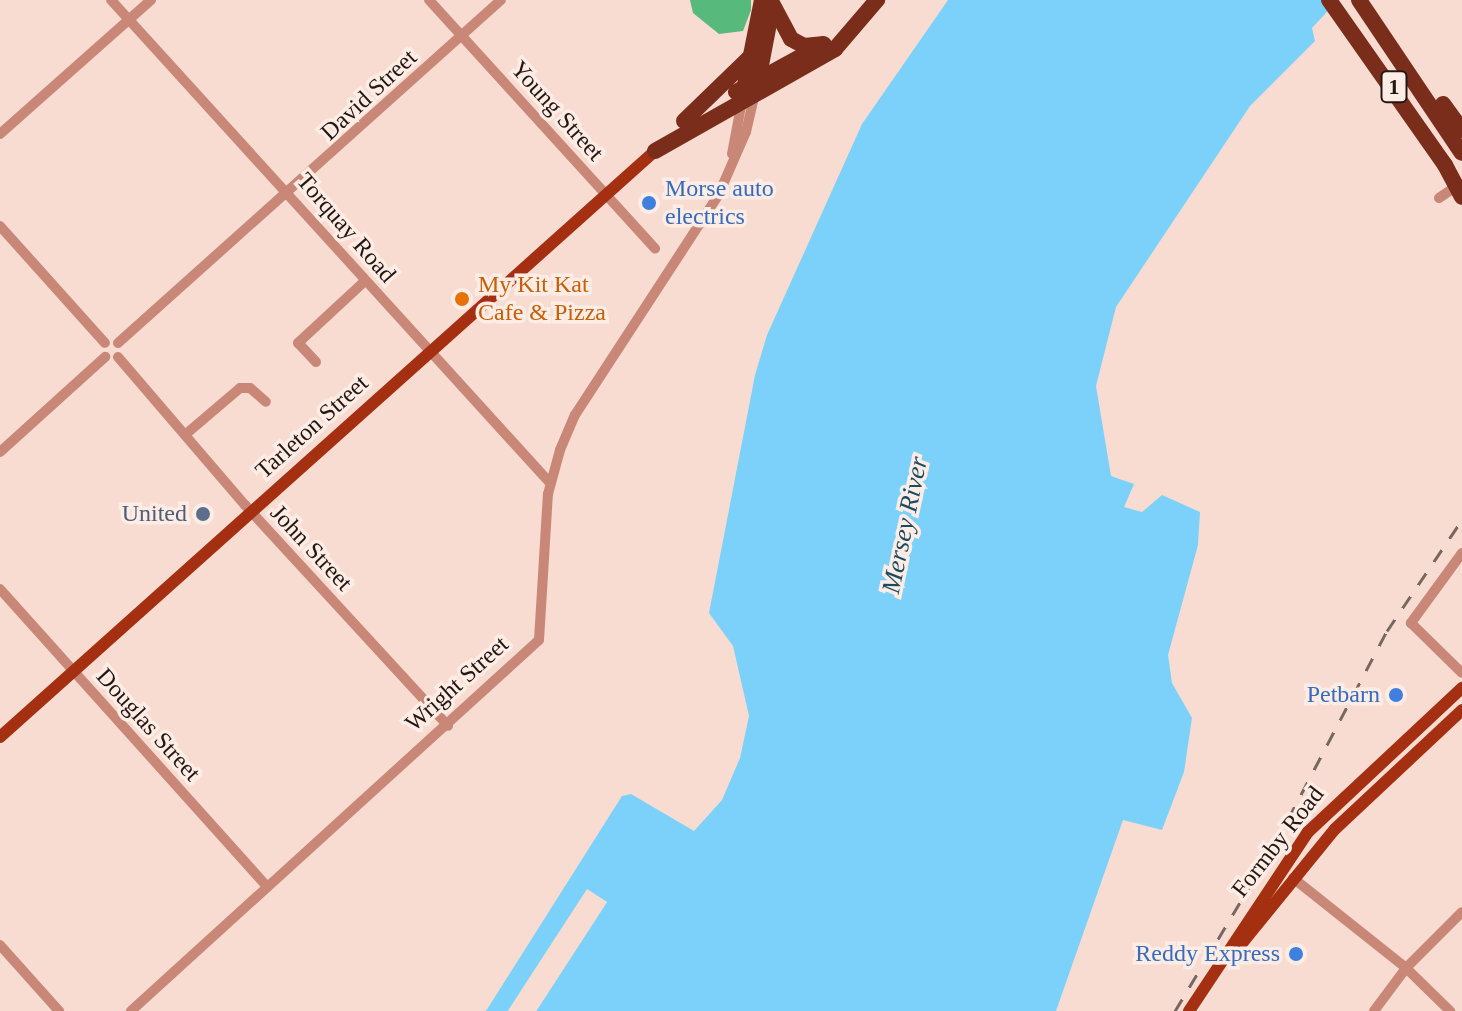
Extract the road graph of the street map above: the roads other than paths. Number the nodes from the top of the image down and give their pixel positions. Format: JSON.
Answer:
{"nodes":[{"id":1,"x":111,"y":0,"type":"edge"},
{"id":2,"x":151,"y":0,"type":"edge"},
{"id":3,"x":429,"y":0,"type":"edge"},
{"id":4,"x":501,"y":0,"type":"edge"},
{"id":5,"x":762,"y":0,"type":"edge"},
{"id":6,"x":771,"y":0,"type":"edge"},
{"id":7,"x":1360,"y":0,"type":"edge"},
{"id":8,"x":873,"y":5,"type":"edge"},
{"id":9,"x":1333,"y":6,"type":"edge"},
{"id":10,"x":129,"y":19,"type":"junction"},
{"id":11,"x":463,"y":36,"type":"junction"},
{"id":12,"x":827,"y":42,"type":"junction"},
{"id":13,"x":751,"y":55,"type":"junction"},
{"id":14,"x":750,"y":91,"type":"junction"},
{"id":15,"x":684,"y":121,"type":"junction"},
{"id":16,"x":1462,"y":130,"type":"edge"},
{"id":17,"x":0,"y":134,"type":"edge"},
{"id":18,"x":655,"y":151,"type":"junction"},
{"id":19,"x":1462,"y":153,"type":"edge"},
{"id":20,"x":1462,"y":183,"type":"edge"},
{"id":21,"x":606,"y":194,"type":"junction"},
{"id":22,"x":290,"y":195,"type":"junction"},
{"id":23,"x":1462,"y":197,"type":"edge"},
{"id":24,"x":1439,"y":198,"type":"dead end"},
{"id":25,"x":0,"y":226,"type":"edge"},
{"id":26,"x":655,"y":248,"type":"dead end"},
{"id":27,"x":365,"y":281,"type":"junction"},
{"id":28,"x":105,"y":343,"type":"junction"},
{"id":29,"x":118,"y":343,"type":"junction"},
{"id":30,"x":430,"y":353,"type":"junction"},
{"id":31,"x":105,"y":357,"type":"junction"},
{"id":32,"x":118,"y":357,"type":"junction"},
{"id":33,"x":316,"y":362,"type":"dead end"},
{"id":34,"x":266,"y":402,"type":"dead end"},
{"id":35,"x":186,"y":434,"type":"junction"},
{"id":36,"x":0,"y":452,"type":"edge"},
{"id":37,"x":550,"y":483,"type":"junction"},
{"id":38,"x":251,"y":512,"type":"junction"},
{"id":39,"x":1462,"y":553,"type":"edge"},
{"id":40,"x":0,"y":589,"type":"edge"},
{"id":41,"x":73,"y":670,"type":"junction"},
{"id":42,"x":1462,"y":673,"type":"edge"},
{"id":43,"x":1462,"y":688,"type":"edge"},
{"id":44,"x":1462,"y":710,"type":"edge"},
{"id":45,"x":448,"y":726,"type":"junction"},
{"id":46,"x":0,"y":737,"type":"edge"},
{"id":47,"x":1319,"y":846,"type":"junction"},
{"id":48,"x":1286,"y":862,"type":"junction"},
{"id":49,"x":1293,"y":878,"type":"junction"},
{"id":50,"x":267,"y":887,"type":"junction"},
{"id":51,"x":1462,"y":912,"type":"edge"},
{"id":52,"x":0,"y":945,"type":"edge"},
{"id":53,"x":1406,"y":968,"type":"junction"},
{"id":54,"x":59,"y":1011,"type":"edge"},
{"id":55,"x":131,"y":1011,"type":"edge"},
{"id":56,"x":1189,"y":1011,"type":"edge"},
{"id":57,"x":1196,"y":1011,"type":"edge"},
{"id":58,"x":1374,"y":1011,"type":"edge"},
{"id":59,"x":1450,"y":1011,"type":"edge"}],
"edges":[{"from":1,"to":10,"type":"street","name":"Torquay Road"},
{"from":2,"to":10,"type":"street"},
{"from":3,"to":11,"type":"street","name":"Young Street"},
{"from":4,"to":11,"type":"street","name":"David Street"},
{"from":5,"to":13,"type":"highway"},
{"from":6,"to":12,"type":"highway"},
{"from":6,"to":14,"type":"highway"},
{"from":7,"to":16,"type":"highway"},
{"from":7,"to":19,"type":"highway","number":"1"},
{"from":8,"to":12,"type":"highway","name":"Tarleton Street"},
{"from":8,"to":14,"type":"highway","name":"Tarleton Street"},
{"from":9,"to":23,"type":"highway","number":"1","bridge":true},
{"from":10,"to":17,"type":"street"},
{"from":10,"to":22,"type":"street","name":"Torquay Road"},
{"from":11,"to":21,"type":"street","name":"Young Street"},
{"from":11,"to":22,"type":"street","name":"David Street"},
{"from":12,"to":14,"type":"highway","name":"Tarleton Street"},
{"from":13,"to":14,"type":"highway"},
{"from":13,"to":15,"type":"highway"},
{"from":14,"to":15,"type":"highway","name":"Tarleton Street"},
{"from":14,"to":18,"type":"highway","name":"Tarleton Street"},
{"from":14,"to":37,"type":"street","name":"Wright Street"},
{"from":15,"to":18,"type":"highway","name":"Tarleton Street"},
{"from":18,"to":21,"type":"main road","name":"Tarleton Street"},
{"from":20,"to":24,"type":"street"},
{"from":21,"to":26,"type":"street","name":"Young Street"},
{"from":21,"to":30,"type":"main road","name":"Tarleton Street"},
{"from":22,"to":27,"type":"street","name":"Torquay Road"},
{"from":22,"to":29,"type":"street","name":"David Street"},
{"from":25,"to":28,"type":"street"},
{"from":27,"to":30,"type":"street","name":"Torquay Road"},
{"from":27,"to":33,"type":"street"},
{"from":28,"to":29,"type":"street"},
{"from":28,"to":31,"type":"street"},
{"from":29,"to":32,"type":"street"},
{"from":30,"to":37,"type":"street","name":"Torquay Road"},
{"from":30,"to":38,"type":"main road","name":"Tarleton Street"},
{"from":31,"to":32,"type":"street"},
{"from":31,"to":36,"type":"street"},
{"from":32,"to":35,"type":"street","name":"John Street"},
{"from":34,"to":35,"type":"street"},
{"from":35,"to":38,"type":"street","name":"John Street"},
{"from":37,"to":45,"type":"street","name":"Wright Street"},
{"from":38,"to":41,"type":"main road","name":"Tarleton Street"},
{"from":38,"to":45,"type":"street","name":"John Street"},
{"from":39,"to":42,"type":"street"},
{"from":40,"to":41,"type":"street","name":"Douglas Street"},
{"from":41,"to":46,"type":"main road","name":"Tarleton Street"},
{"from":41,"to":50,"type":"street","name":"Douglas Street"},
{"from":43,"to":48,"type":"main road","name":"Formby Road"},
{"from":44,"to":47,"type":"main road","name":"Formby Road"},
{"from":45,"to":50,"type":"street","name":"Wright Street"},
{"from":47,"to":48,"type":"main road"},
{"from":47,"to":49,"type":"main road","name":"Formby Road"},
{"from":48,"to":56,"type":"main road","name":"Formby Road"},
{"from":49,"to":53,"type":"street"},
{"from":49,"to":57,"type":"main road","name":"Formby Road"},
{"from":50,"to":55,"type":"street","name":"Wright Street"},
{"from":51,"to":53,"type":"street"},
{"from":52,"to":54,"type":"street"},
{"from":53,"to":58,"type":"street"},
{"from":53,"to":59,"type":"street"}]}
